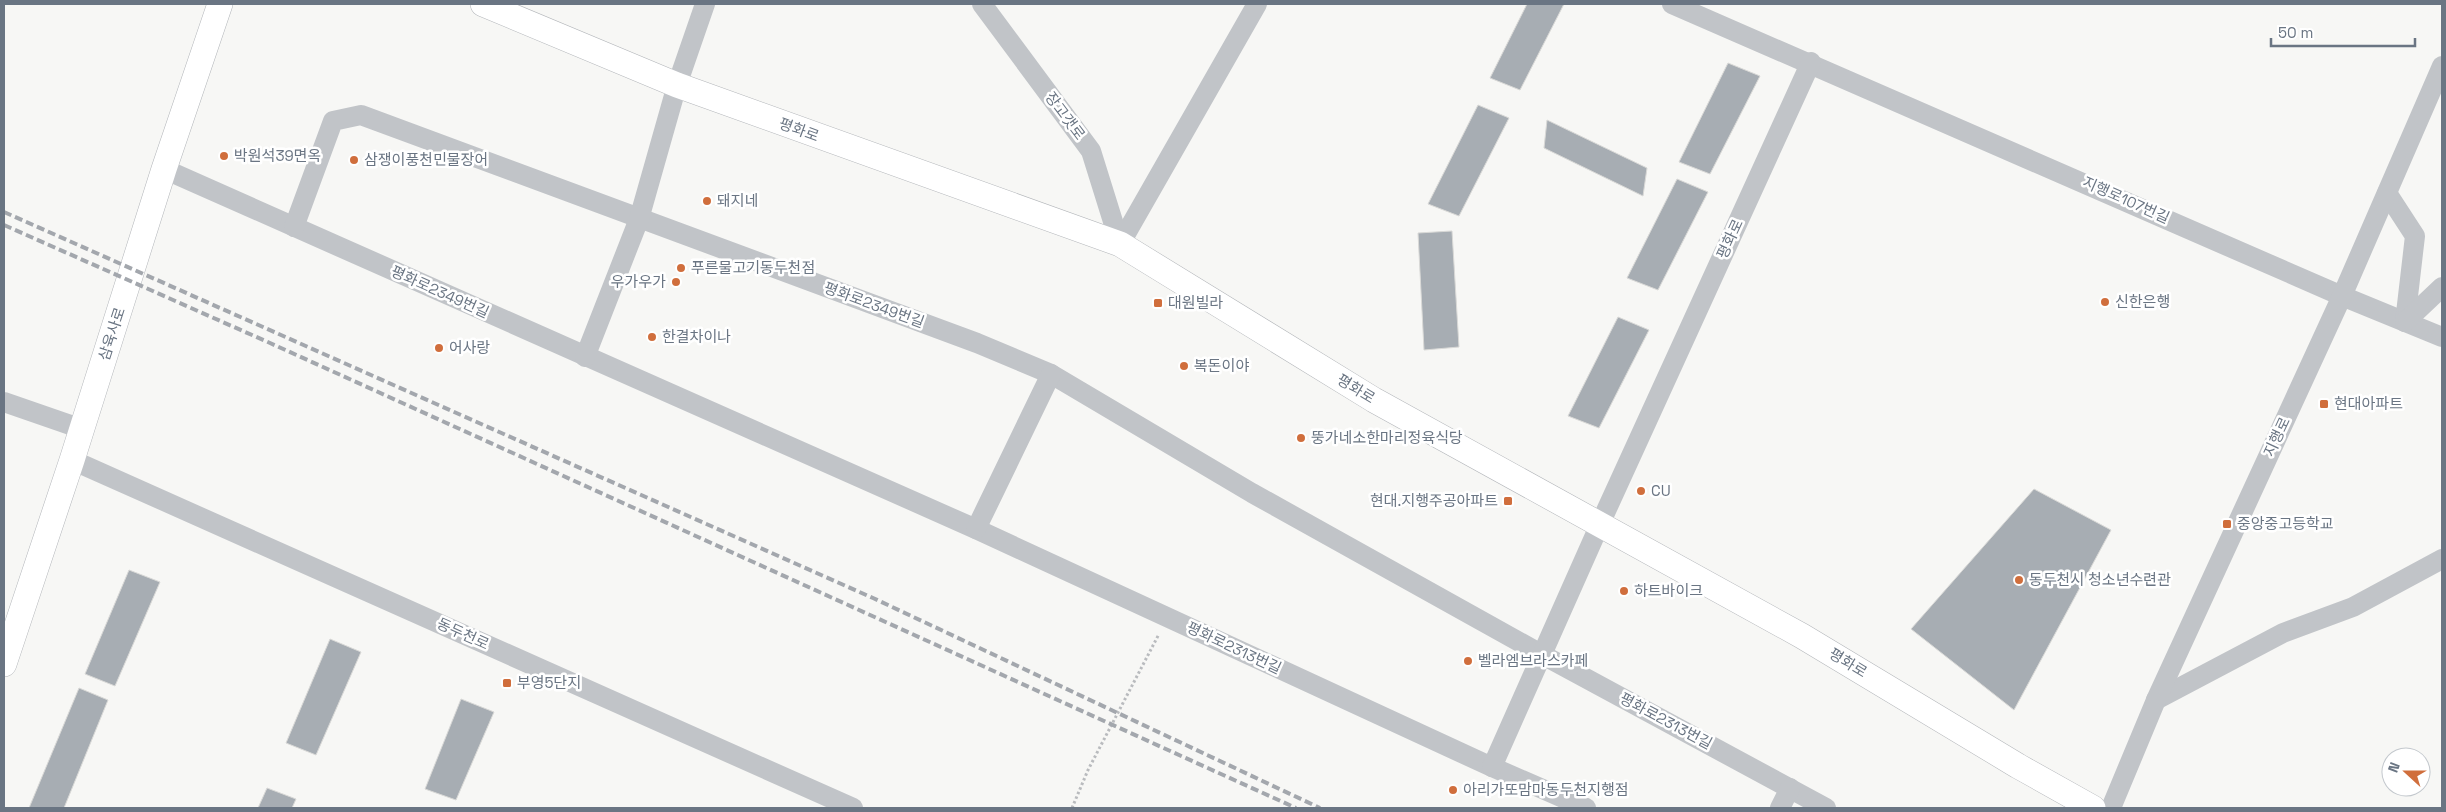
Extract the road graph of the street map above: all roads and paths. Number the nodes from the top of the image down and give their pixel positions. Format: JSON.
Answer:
{"nodes":[{"id":1,"x":220,"y":4,"type":"edge"},
{"id":2,"x":483,"y":4,"type":"edge"},
{"id":3,"x":705,"y":4,"type":"edge"},
{"id":4,"x":982,"y":4,"type":"edge"},
{"id":5,"x":1257,"y":4,"type":"edge"},
{"id":6,"x":1672,"y":4,"type":"edge"},
{"id":7,"x":1811,"y":62,"type":"junction"},
{"id":8,"x":2442,"y":66,"type":"edge"},
{"id":9,"x":677,"y":85,"type":"junction"},
{"id":10,"x":164,"y":169,"type":"junction"},
{"id":11,"x":2387,"y":193,"type":"junction"},
{"id":12,"x":639,"y":219,"type":"junction"},
{"id":13,"x":294,"y":227,"type":"junction"},
{"id":14,"x":1120,"y":244,"type":"junction"},
{"id":15,"x":2442,"y":287,"type":"edge"},
{"id":16,"x":2342,"y":296,"type":"junction"},
{"id":17,"x":2405,"y":322,"type":"junction"},
{"id":18,"x":2442,"y":337,"type":"edge"},
{"id":19,"x":585,"y":357,"type":"junction"},
{"id":20,"x":1051,"y":374,"type":"junction"},
{"id":21,"x":4,"y":402,"type":"edge"},
{"id":22,"x":82,"y":430,"type":"junction"},
{"id":23,"x":72,"y":460,"type":"junction"},
{"id":24,"x":1600,"y":524,"type":"junction"},
{"id":25,"x":976,"y":529,"type":"junction"},
{"id":26,"x":2442,"y":559,"type":"edge"},
{"id":27,"x":1168,"y":618,"type":"junction"},
{"id":28,"x":1541,"y":654,"type":"junction"},
{"id":29,"x":4,"y":664,"type":"edge"},
{"id":30,"x":2156,"y":700,"type":"junction"},
{"id":31,"x":1492,"y":767,"type":"junction"},
{"id":32,"x":1790,"y":788,"type":"junction"},
{"id":33,"x":853,"y":808,"type":"edge"},
{"id":34,"x":1072,"y":808,"type":"edge"},
{"id":35,"x":1586,"y":808,"type":"edge"},
{"id":36,"x":1780,"y":808,"type":"edge"},
{"id":37,"x":1826,"y":808,"type":"edge"},
{"id":38,"x":2093,"y":808,"type":"edge"},
{"id":39,"x":2111,"y":808,"type":"edge"}],
"edges":[{"from":1,"to":10,"type":"main road","name":"삼육사로"},
{"from":2,"to":9,"type":"main road","name":"평화로"},
{"from":3,"to":9,"type":"street"},
{"from":4,"to":14,"type":"street","name":"장고갯로"},
{"from":5,"to":14,"type":"street"},
{"from":6,"to":7,"type":"street","name":"지행로107번길"},
{"from":7,"to":16,"type":"street","name":"지행로107번길"},
{"from":7,"to":24,"type":"street","name":"평화로"},
{"from":8,"to":11,"type":"street","name":"지행로"},
{"from":9,"to":12,"type":"street"},
{"from":9,"to":14,"type":"main road","name":"평화로"},
{"from":10,"to":13,"type":"street","name":"평화로2349번길"},
{"from":10,"to":22,"type":"main road","name":"삼육사로"},
{"from":11,"to":16,"type":"street","name":"지행로"},
{"from":11,"to":17,"type":"street"},
{"from":12,"to":13,"type":"street","name":"평화로2349번길"},
{"from":12,"to":19,"type":"street"},
{"from":12,"to":20,"type":"street","name":"평화로2349번길"},
{"from":13,"to":19,"type":"street","name":"평화로2349번길"},
{"from":14,"to":24,"type":"main road","name":"평화로"},
{"from":15,"to":17,"type":"street"},
{"from":16,"to":17,"type":"street","name":"지행로107번길"},
{"from":16,"to":30,"type":"street","name":"지행로"},
{"from":17,"to":18,"type":"street","name":"지행로107번길"},
{"from":19,"to":25,"type":"street","name":"평화로2349번길"},
{"from":20,"to":25,"type":"street"},
{"from":20,"to":28,"type":"street","name":"평화로2313번길"},
{"from":21,"to":22,"type":"street"},
{"from":22,"to":23,"type":"main road","name":"삼육사로"},
{"from":23,"to":29,"type":"main road","name":"삼육사로"},
{"from":23,"to":33,"type":"street","name":"동두천로"},
{"from":24,"to":28,"type":"street"},
{"from":24,"to":38,"type":"main road","name":"평화로"},
{"from":25,"to":27,"type":"street","name":"평화로2313번길"},
{"from":26,"to":30,"type":"street"},
{"from":27,"to":31,"type":"street","name":"평화로2313번길"},
{"from":27,"to":34,"type":"path"},
{"from":28,"to":31,"type":"street"},
{"from":28,"to":32,"type":"street","name":"평화로2313번길"},
{"from":30,"to":39,"type":"street","name":"지행로"},
{"from":31,"to":35,"type":"street","name":"평화로2313번길"},
{"from":32,"to":36,"type":"street"},
{"from":32,"to":37,"type":"street","name":"평화로2313번길"}]}
